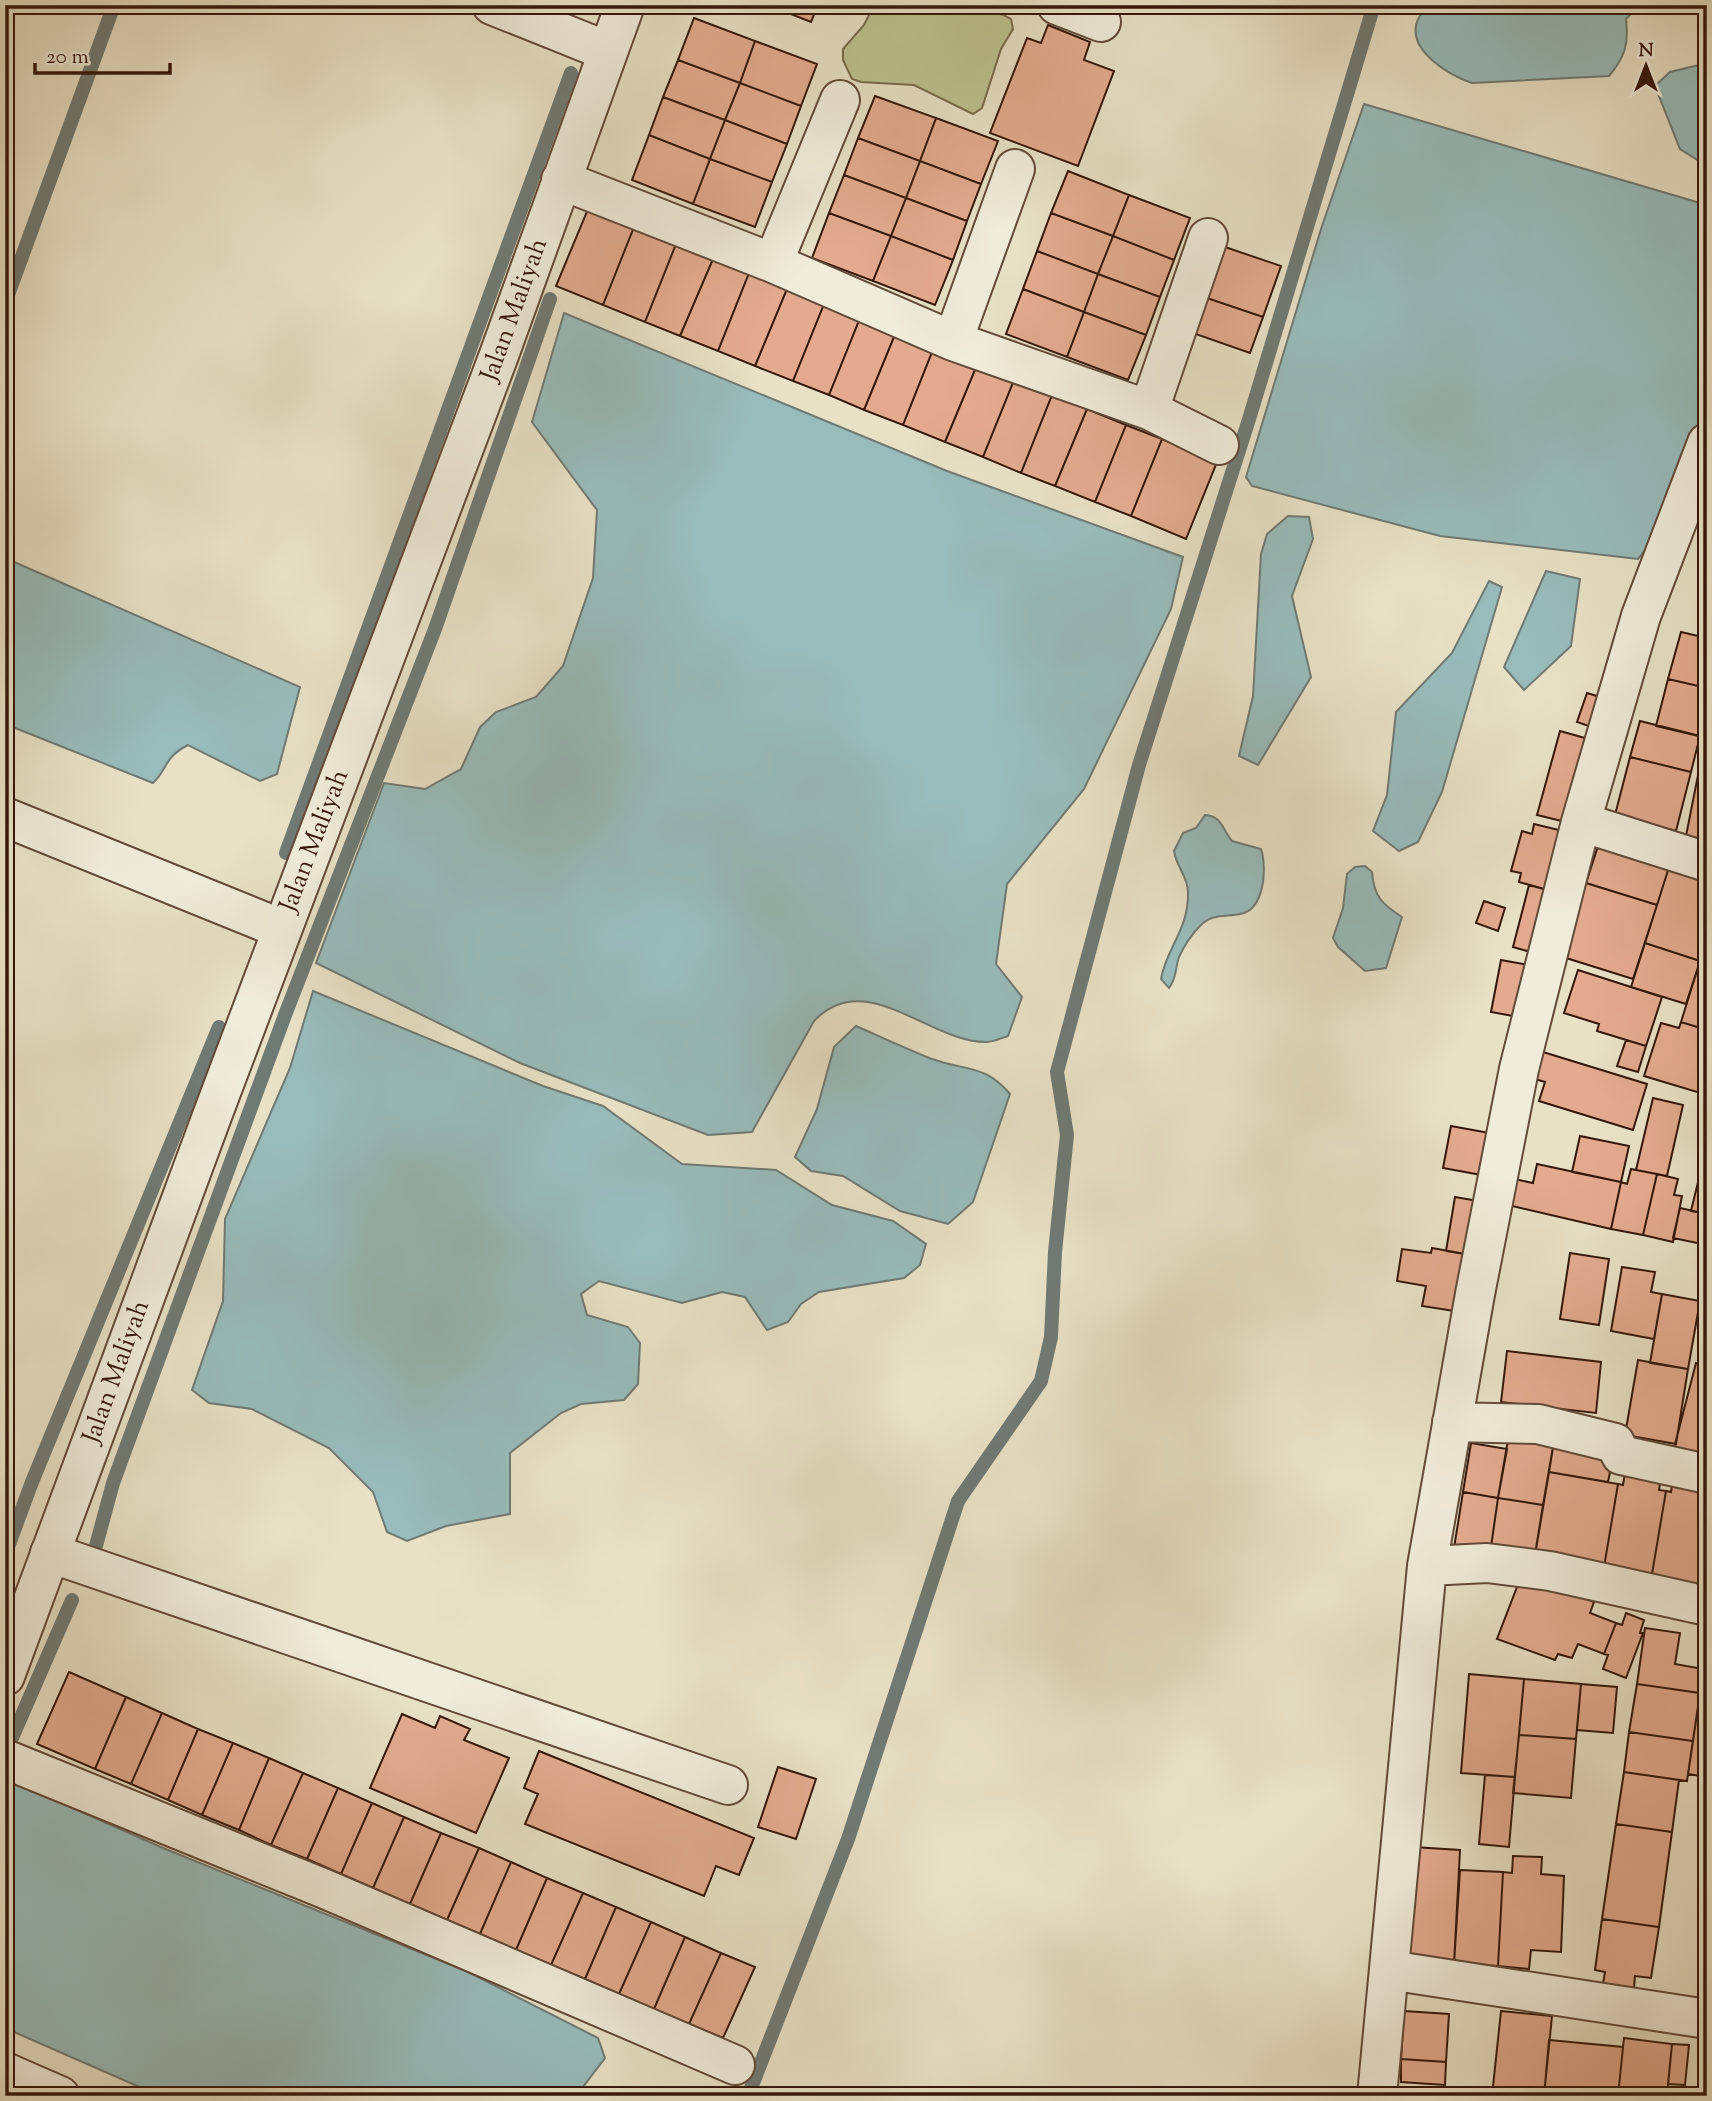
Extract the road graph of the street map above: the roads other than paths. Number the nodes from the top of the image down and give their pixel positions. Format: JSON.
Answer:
{"nodes":[{"id":1,"x":492,"y":5,"type":"edge"},
{"id":2,"x":625,"y":5,"type":"edge"},
{"id":3,"x":1057,"y":5,"type":"edge"},
{"id":4,"x":1101,"y":22,"type":"dead end"},
{"id":5,"x":607,"y":51,"type":"junction"},
{"id":6,"x":841,"y":100,"type":"dead end"},
{"id":7,"x":1016,"y":169,"type":"dead end"},
{"id":8,"x":567,"y":182,"type":"junction"},
{"id":9,"x":1208,"y":238,"type":"dead end"},
{"id":10,"x":773,"y":263,"type":"junction"},
{"id":11,"x":953,"y":341,"type":"junction"},
{"id":12,"x":1149,"y":410,"type":"junction"},
{"id":13,"x":1707,"y":443,"type":"edge"},
{"id":14,"x":1219,"y":445,"type":"dead end"},
{"id":15,"x":5,"y":817,"type":"edge"},
{"id":16,"x":1581,"y":822,"type":"junction"},
{"id":17,"x":1707,"y":862,"type":"edge"},
{"id":18,"x":282,"y":929,"type":"junction"},
{"id":19,"x":1452,"y":1422,"type":"junction"},
{"id":20,"x":1707,"y":1474,"type":"edge"},
{"id":21,"x":50,"y":1553,"type":"junction"},
{"id":22,"x":1427,"y":1566,"type":"junction"},
{"id":23,"x":1707,"y":1606,"type":"edge"},
{"id":24,"x":5,"y":1676,"type":"edge"},
{"id":25,"x":14,"y":1763,"type":"edge"},
{"id":26,"x":728,"y":1785,"type":"dead end"},
{"id":27,"x":1389,"y":1970,"type":"junction"},
{"id":28,"x":1707,"y":2019,"type":"edge"},
{"id":29,"x":735,"y":2065,"type":"dead end"},
{"id":30,"x":5,"y":2072,"type":"edge"},
{"id":31,"x":60,"y":2096,"type":"edge"},
{"id":32,"x":1377,"y":2096,"type":"edge"}],
"edges":[{"from":1,"to":5,"type":"street"},
{"from":2,"to":5,"type":"street","name":"Jalan Maliyah"},
{"from":3,"to":4,"type":"street"},
{"from":5,"to":8,"type":"street","name":"Jalan Maliyah"},
{"from":6,"to":10,"type":"street"},
{"from":7,"to":11,"type":"street"},
{"from":8,"to":10,"type":"street"},
{"from":8,"to":18,"type":"street","name":"Jalan Maliyah"},
{"from":9,"to":12,"type":"street"},
{"from":10,"to":11,"type":"street"},
{"from":11,"to":12,"type":"street"},
{"from":12,"to":14,"type":"street"},
{"from":13,"to":16,"type":"street"},
{"from":15,"to":18,"type":"street"},
{"from":16,"to":17,"type":"street"},
{"from":16,"to":19,"type":"street"},
{"from":18,"to":21,"type":"street","name":"Jalan Maliyah"},
{"from":19,"to":20,"type":"street"},
{"from":19,"to":22,"type":"street"},
{"from":21,"to":24,"type":"street","name":"Jalan Maliyah"},
{"from":21,"to":26,"type":"street"},
{"from":22,"to":23,"type":"street"},
{"from":22,"to":27,"type":"street"},
{"from":25,"to":29,"type":"street"},
{"from":27,"to":28,"type":"street"},
{"from":27,"to":32,"type":"street"},
{"from":30,"to":31,"type":"street"}]}
